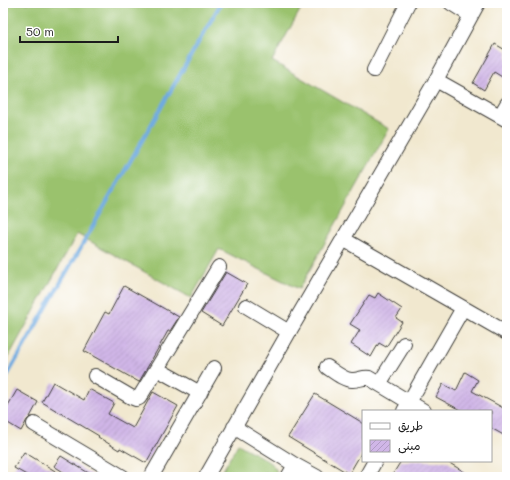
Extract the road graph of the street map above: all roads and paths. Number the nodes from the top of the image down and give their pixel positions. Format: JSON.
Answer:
{"nodes":[{"id":1,"x":408,"y":3,"type":"edge"},
{"id":2,"x":451,"y":3,"type":"edge"},
{"id":3,"x":478,"y":3,"type":"edge"},
{"id":4,"x":470,"y":15,"type":"junction"},
{"id":5,"x":374,"y":70,"type":"dead end"},
{"id":6,"x":436,"y":80,"type":"junction"},
{"id":7,"x":505,"y":113,"type":"edge"},
{"id":8,"x":343,"y":239,"type":"junction"},
{"id":9,"x":219,"y":267,"type":"dead end"},
{"id":10,"x":246,"y":306,"type":"dead end"},
{"id":11,"x":462,"y":308,"type":"junction"},
{"id":12,"x":289,"y":332,"type":"junction"},
{"id":13,"x":507,"y":333,"type":"edge"},
{"id":14,"x":404,"y":344,"type":"dead end"},
{"id":15,"x":327,"y":367,"type":"dead end"},
{"id":16,"x":214,"y":368,"type":"dead end"},
{"id":17,"x":156,"y":369,"type":"junction"},
{"id":18,"x":95,"y":376,"type":"dead end"},
{"id":19,"x":378,"y":384,"type":"junction"},
{"id":20,"x":200,"y":393,"type":"junction"},
{"id":21,"x":407,"y":407,"type":"edge"},
{"id":22,"x":420,"y":410,"type":"edge"},
{"id":23,"x":34,"y":424,"type":"dead end"},
{"id":24,"x":234,"y":427,"type":"junction"},
{"id":25,"x":374,"y":462,"type":"edge"},
{"id":26,"x":292,"y":471,"type":"edge"},
{"id":27,"x":123,"y":477,"type":"edge"},
{"id":28,"x":151,"y":477,"type":"edge"},
{"id":29,"x":206,"y":477,"type":"edge"},
{"id":30,"x":317,"y":477,"type":"edge"},
{"id":31,"x":366,"y":477,"type":"edge"}],
"edges":[{"from":1,"to":5,"type":"lane"},
{"from":2,"to":4,"type":"lane"},
{"from":3,"to":4,"type":"lane"},
{"from":4,"to":6,"type":"lane"},
{"from":6,"to":7,"type":"lane"},
{"from":6,"to":8,"type":"lane"},
{"from":8,"to":11,"type":"lane"},
{"from":8,"to":12,"type":"lane"},
{"from":9,"to":17,"type":"lane"},
{"from":10,"to":12,"type":"lane"},
{"from":11,"to":13,"type":"lane"},
{"from":11,"to":21,"type":"lane"},
{"from":12,"to":24,"type":"lane"},
{"from":14,"to":19,"type":"lane"},
{"from":15,"to":19,"type":"lane"},
{"from":16,"to":20,"type":"lane"},
{"from":17,"to":18,"type":"lane"},
{"from":17,"to":20,"type":"lane"},
{"from":19,"to":21,"type":"lane"},
{"from":20,"to":28,"type":"lane"},
{"from":21,"to":22,"type":"lane"},
{"from":23,"to":27,"type":"lane"},
{"from":24,"to":26,"type":"lane"},
{"from":24,"to":29,"type":"lane"},
{"from":25,"to":31,"type":"lane"},
{"from":26,"to":30,"type":"lane"}]}
